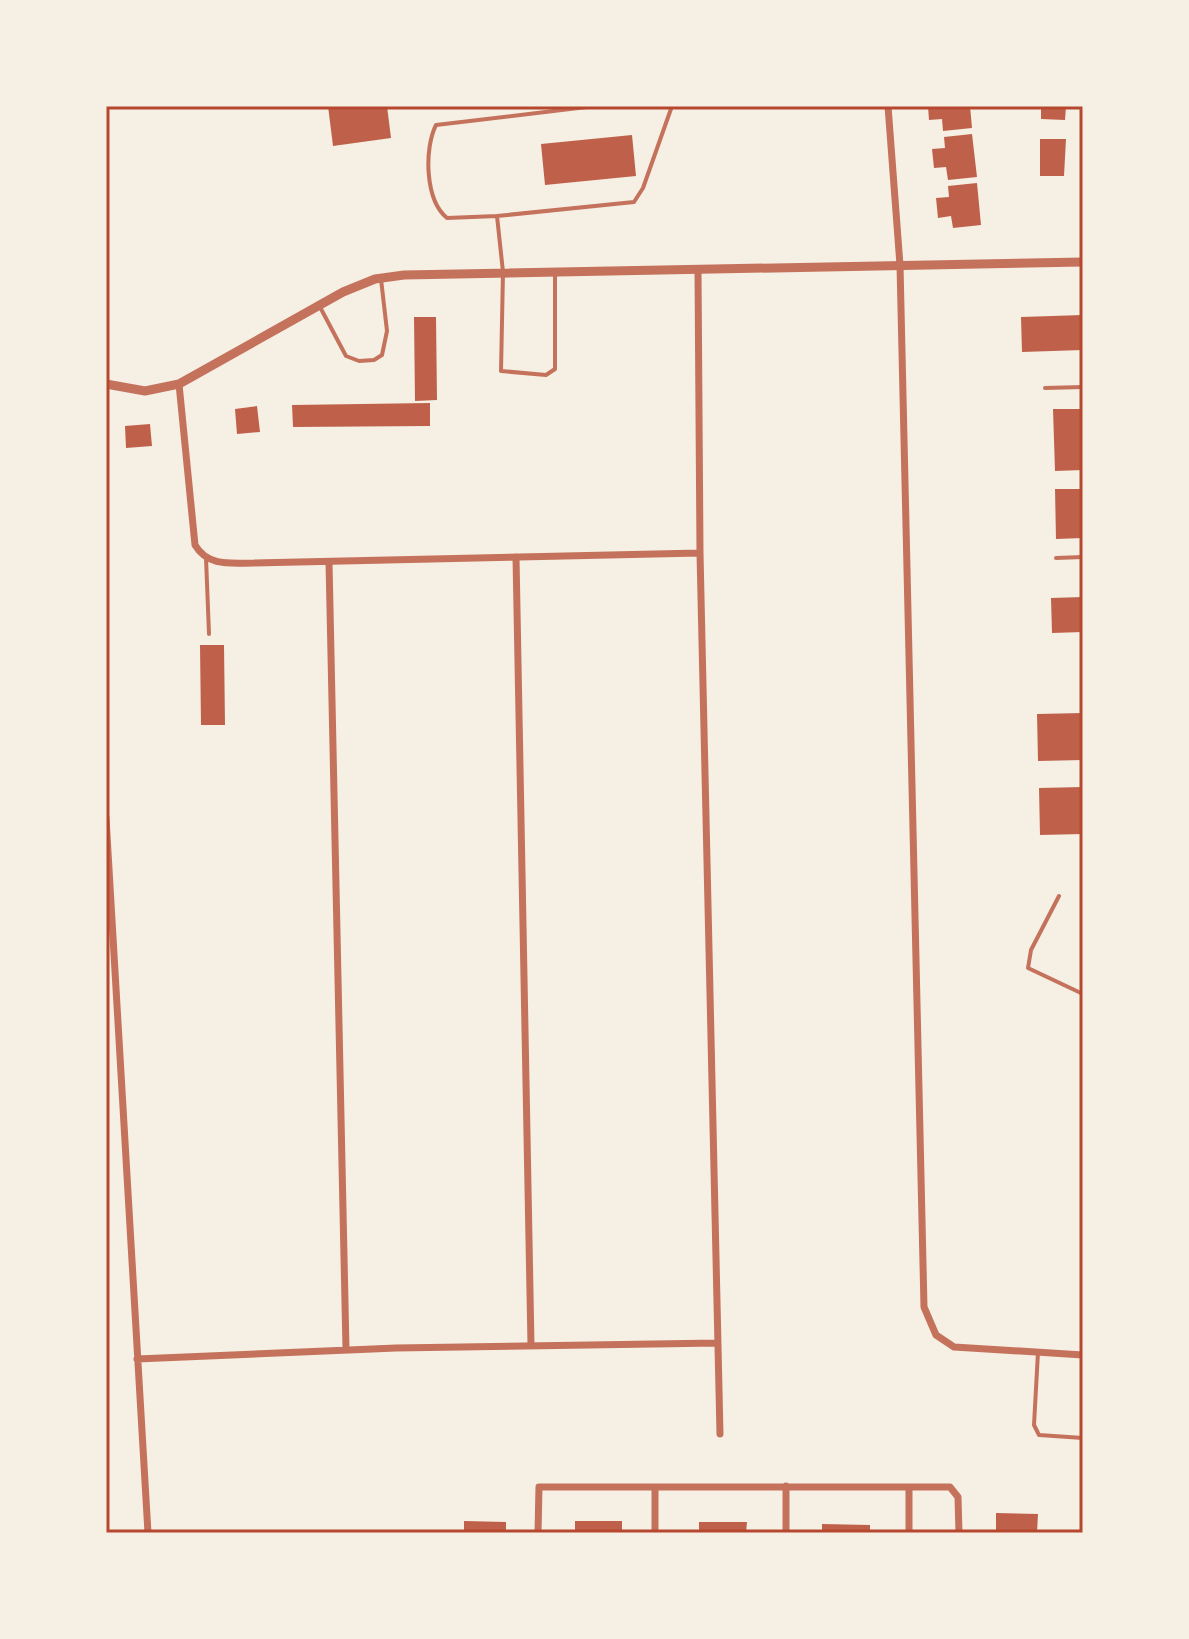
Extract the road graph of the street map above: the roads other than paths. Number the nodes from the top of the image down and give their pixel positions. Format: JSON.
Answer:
{"nodes":[{"id":1,"x":527,"y":106,"type":"edge"},
{"id":2,"x":595,"y":106,"type":"edge"},
{"id":3,"x":672,"y":106,"type":"edge"},
{"id":4,"x":888,"y":106,"type":"edge"},
{"id":5,"x":528,"y":113,"type":"junction"},
{"id":6,"x":497,"y":216,"type":"junction"},
{"id":7,"x":1083,"y":262,"type":"edge"},
{"id":8,"x":900,"y":265,"type":"junction"},
{"id":9,"x":698,"y":270,"type":"junction"},
{"id":10,"x":555,"y":271,"type":"junction"},
{"id":11,"x":503,"y":272,"type":"junction"},
{"id":12,"x":381,"y":278,"type":"junction"},
{"id":13,"x":319,"y":305,"type":"junction"},
{"id":14,"x":106,"y":384,"type":"edge"},
{"id":15,"x":179,"y":384,"type":"junction"},
{"id":16,"x":1083,"y":387,"type":"edge"},
{"id":17,"x":1045,"y":388,"type":"dead end"},
{"id":18,"x":700,"y":553,"type":"junction"},
{"id":19,"x":516,"y":557,"type":"junction"},
{"id":20,"x":1083,"y":557,"type":"edge"},
{"id":21,"x":206,"y":558,"type":"junction"},
{"id":22,"x":1056,"y":558,"type":"dead end"},
{"id":23,"x":329,"y":562,"type":"junction"},
{"id":24,"x":209,"y":634,"type":"dead end"},
{"id":25,"x":106,"y":818,"type":"edge"},
{"id":26,"x":1059,"y":896,"type":"dead end"},
{"id":27,"x":1083,"y":994,"type":"edge"},
{"id":28,"x":718,"y":1343,"type":"junction"},
{"id":29,"x":531,"y":1345,"type":"junction"},
{"id":30,"x":346,"y":1349,"type":"junction"},
{"id":31,"x":1038,"y":1352,"type":"junction"},
{"id":32,"x":1083,"y":1355,"type":"edge"},
{"id":33,"x":137,"y":1359,"type":"junction"},
{"id":34,"x":720,"y":1434,"type":"dead end"},
{"id":35,"x":1083,"y":1438,"type":"edge"},
{"id":36,"x":786,"y":1486,"type":"junction"},
{"id":37,"x":655,"y":1487,"type":"junction"},
{"id":38,"x":909,"y":1488,"type":"junction"},
{"id":39,"x":148,"y":1533,"type":"edge"},
{"id":40,"x":538,"y":1533,"type":"edge"},
{"id":41,"x":655,"y":1533,"type":"edge"},
{"id":42,"x":786,"y":1533,"type":"edge"},
{"id":43,"x":909,"y":1533,"type":"edge"},
{"id":44,"x":959,"y":1533,"type":"edge"}],
"edges":[{"from":1,"to":5,"type":"lane"},
{"from":2,"to":5,"type":"lane"},
{"from":3,"to":6,"type":"lane"},
{"from":4,"to":8,"type":"street"},
{"from":5,"to":6,"type":"lane"},
{"from":6,"to":11,"type":"lane"},
{"from":7,"to":8,"type":"street"},
{"from":8,"to":9,"type":"street"},
{"from":8,"to":31,"type":"street"},
{"from":9,"to":10,"type":"street"},
{"from":9,"to":18,"type":"street"},
{"from":10,"to":11,"type":"street"},
{"from":10,"to":11,"type":"lane"},
{"from":11,"to":12,"type":"street"},
{"from":12,"to":13,"type":"street"},
{"from":12,"to":13,"type":"lane"},
{"from":13,"to":15,"type":"street"},
{"from":14,"to":15,"type":"street"},
{"from":15,"to":21,"type":"street"},
{"from":16,"to":17,"type":"lane"},
{"from":18,"to":19,"type":"street"},
{"from":18,"to":28,"type":"street"},
{"from":19,"to":23,"type":"street"},
{"from":19,"to":29,"type":"street"},
{"from":20,"to":22,"type":"lane"},
{"from":21,"to":23,"type":"street"},
{"from":21,"to":24,"type":"lane"},
{"from":23,"to":30,"type":"street"},
{"from":25,"to":33,"type":"street"},
{"from":26,"to":27,"type":"lane"},
{"from":28,"to":29,"type":"street"},
{"from":28,"to":34,"type":"street"},
{"from":29,"to":30,"type":"street"},
{"from":30,"to":33,"type":"street"},
{"from":31,"to":32,"type":"street"},
{"from":31,"to":35,"type":"lane"},
{"from":33,"to":39,"type":"street"},
{"from":36,"to":37,"type":"street"},
{"from":36,"to":38,"type":"street"},
{"from":36,"to":42,"type":"street"},
{"from":37,"to":40,"type":"street"},
{"from":37,"to":41,"type":"street"},
{"from":38,"to":43,"type":"street"},
{"from":38,"to":44,"type":"street"}]}
